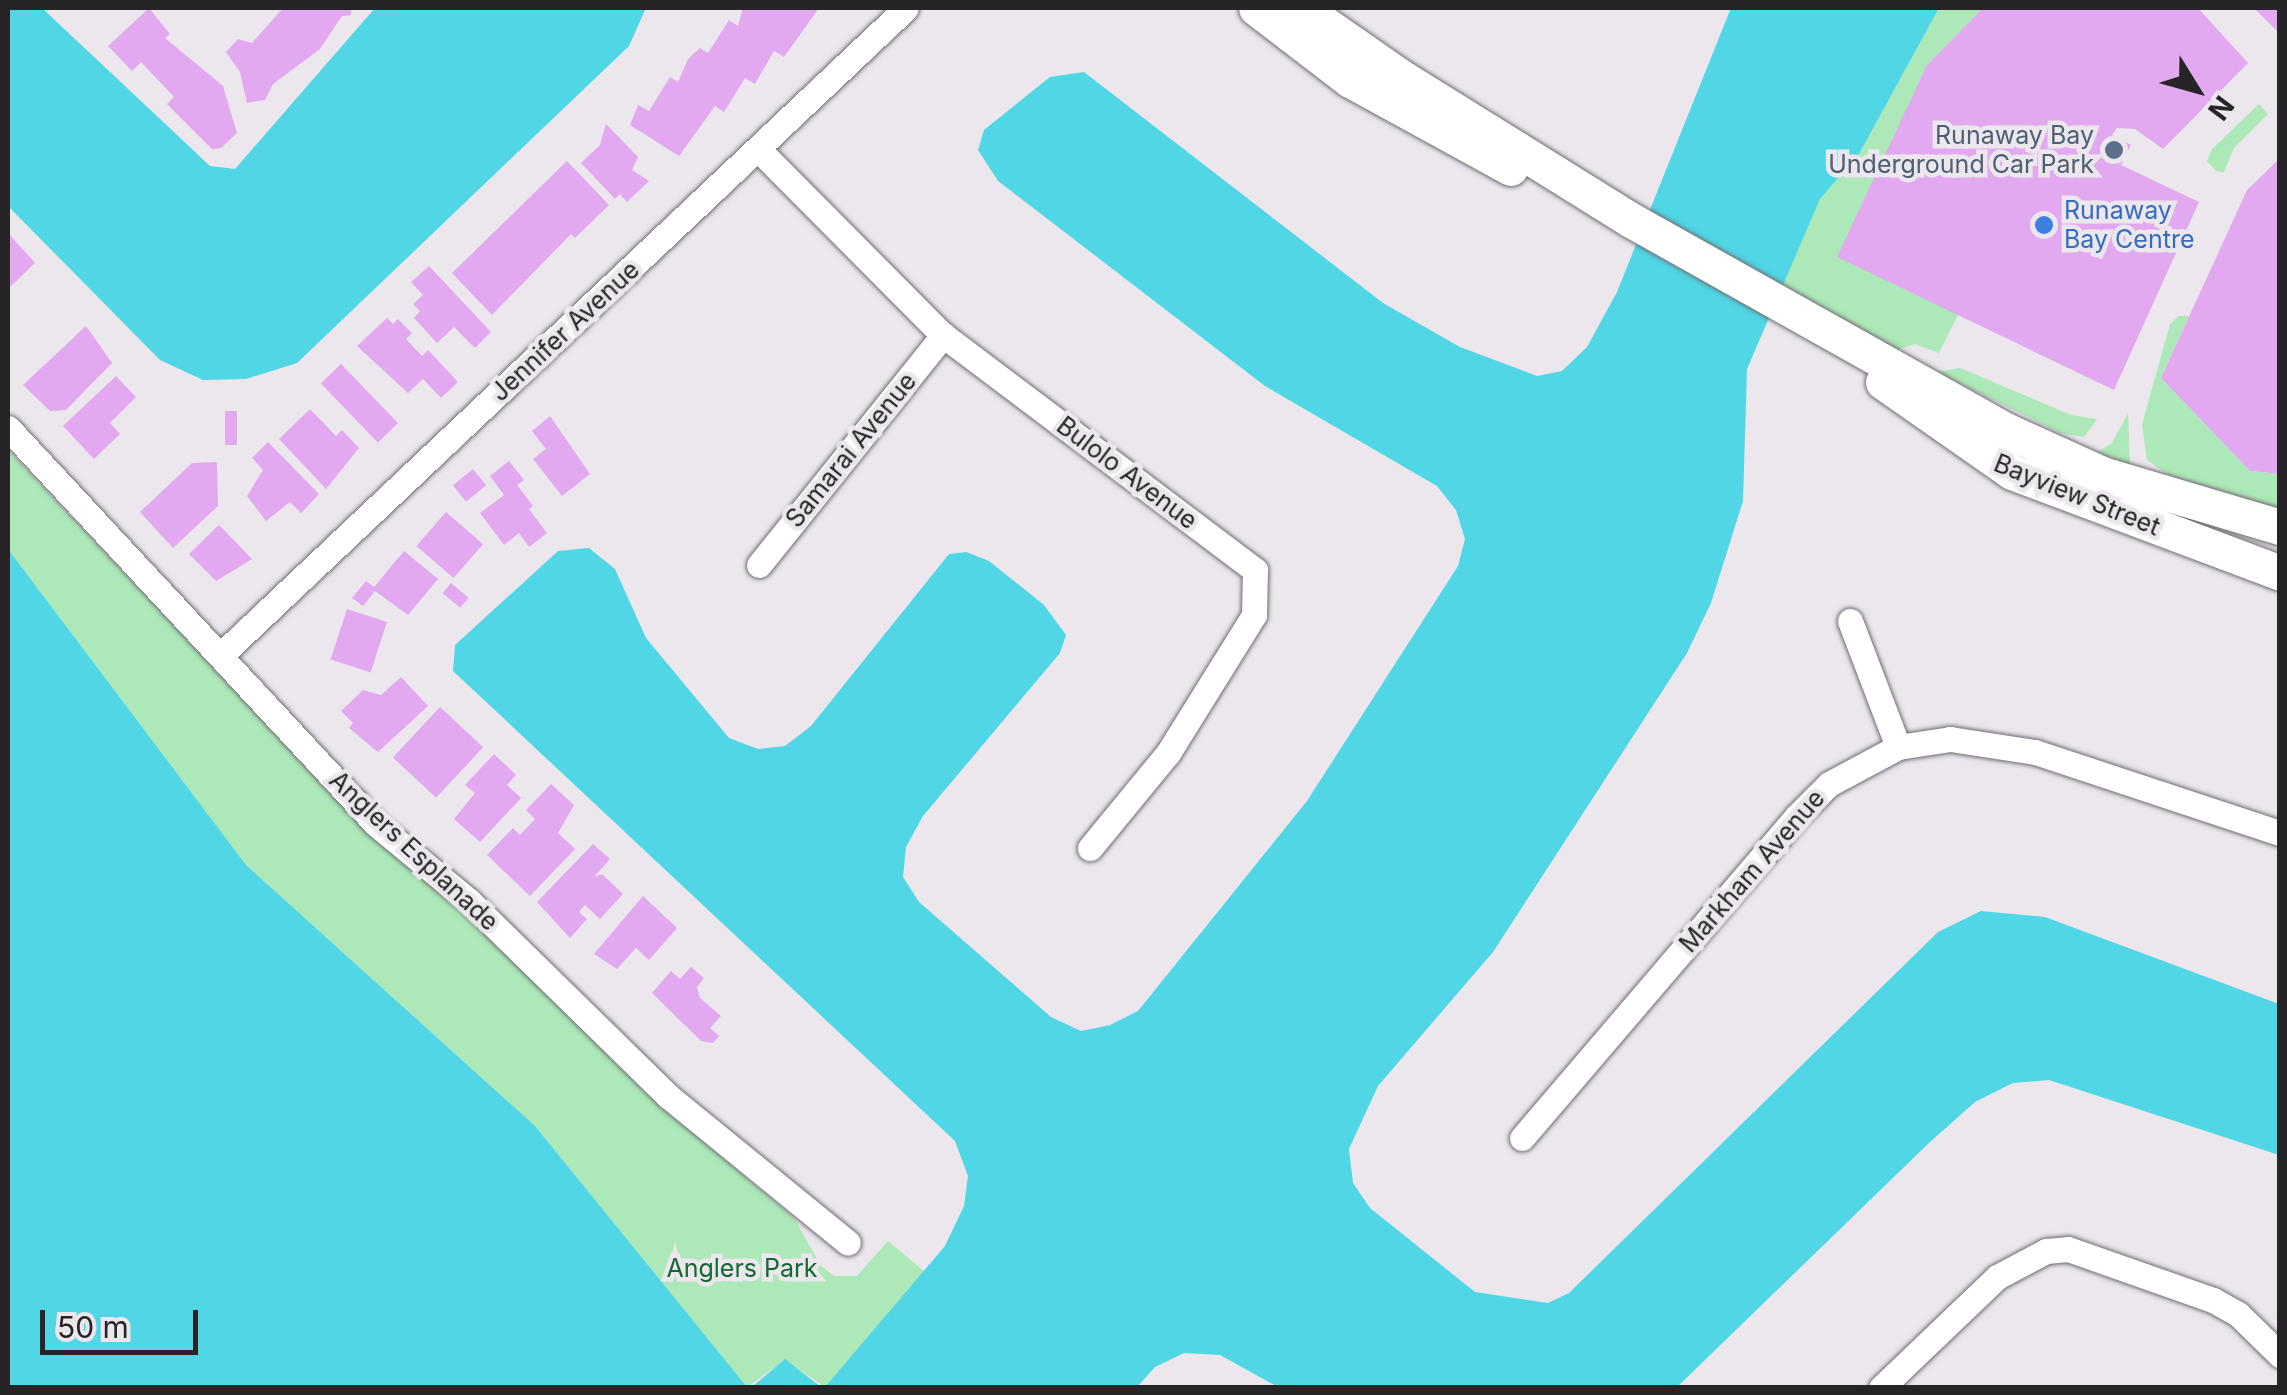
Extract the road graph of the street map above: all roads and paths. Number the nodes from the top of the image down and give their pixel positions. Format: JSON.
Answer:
{"nodes":[{"id":1,"x":906,"y":8,"type":"edge"},
{"id":2,"x":1256,"y":8,"type":"edge"},
{"id":3,"x":1302,"y":8,"type":"edge"},
{"id":4,"x":1440,"y":117,"type":"junction"},
{"id":5,"x":758,"y":149,"type":"junction"},
{"id":6,"x":1795,"y":314,"type":"junction"},
{"id":7,"x":944,"y":336,"type":"junction"},
{"id":8,"x":8,"y":428,"type":"edge"},
{"id":9,"x":2280,"y":527,"type":"edge"},
{"id":10,"x":759,"y":565,"type":"dead end"},
{"id":11,"x":2280,"y":573,"type":"edge"},
{"id":12,"x":1850,"y":621,"type":"dead end"},
{"id":13,"x":223,"y":653,"type":"junction"},
{"id":14,"x":1898,"y":747,"type":"junction"},
{"id":15,"x":2280,"y":833,"type":"edge"},
{"id":16,"x":1090,"y":848,"type":"dead end"},
{"id":17,"x":1522,"y":1138,"type":"dead end"},
{"id":18,"x":848,"y":1243,"type":"dead end"},
{"id":19,"x":2280,"y":1355,"type":"edge"},
{"id":20,"x":1881,"y":1388,"type":"edge"}],
"edges":[{"from":1,"to":5,"type":"street","name":"Jennifer Avenue"},
{"from":2,"to":4,"type":"main road","name":"Bayview Street"},
{"from":3,"to":4,"type":"main road","name":"Bayview Street"},
{"from":4,"to":6,"type":"main road","name":"Bayview Street"},
{"from":5,"to":7,"type":"street","name":"Bulolo Avenue"},
{"from":5,"to":13,"type":"street","name":"Jennifer Avenue"},
{"from":6,"to":9,"type":"main road","name":"Bayview Street"},
{"from":6,"to":11,"type":"main road","name":"Bayview Street"},
{"from":7,"to":10,"type":"street","name":"Samarai Avenue"},
{"from":7,"to":16,"type":"street","name":"Bulolo Avenue"},
{"from":8,"to":13,"type":"street","name":"Anglers Esplanade"},
{"from":12,"to":14,"type":"street"},
{"from":13,"to":18,"type":"street","name":"Anglers Esplanade"},
{"from":14,"to":15,"type":"street","name":"Markham Avenue"},
{"from":14,"to":17,"type":"street","name":"Markham Avenue"},
{"from":19,"to":20,"type":"street"}]}
